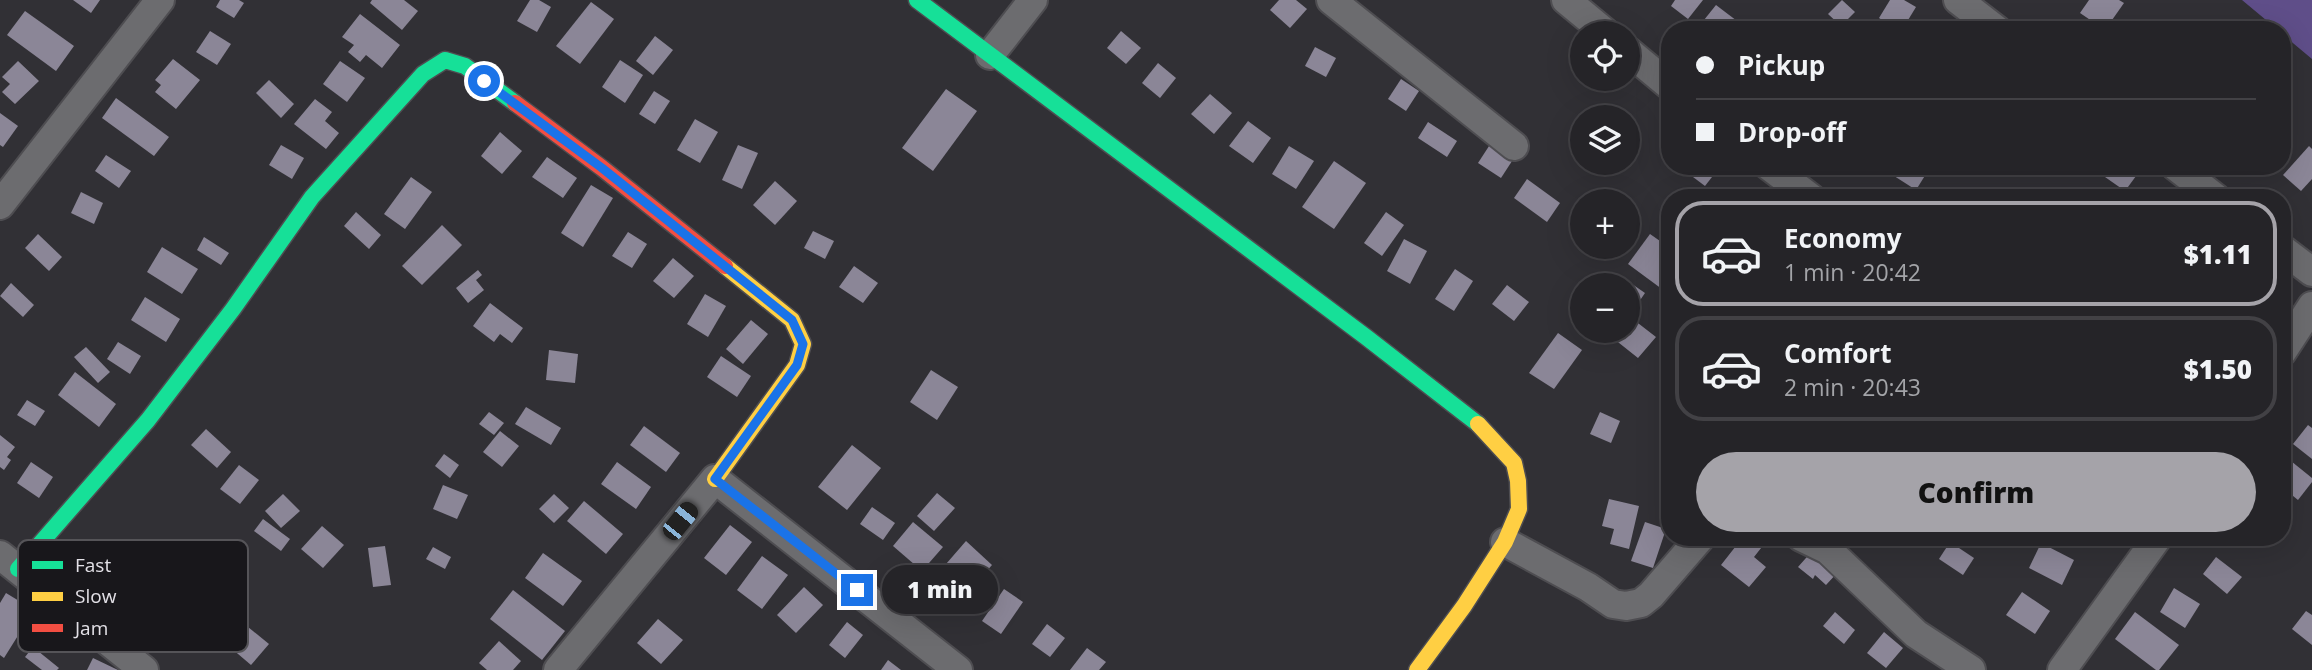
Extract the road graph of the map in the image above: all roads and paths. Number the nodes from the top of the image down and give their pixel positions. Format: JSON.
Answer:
{"nodes":[{"id":1,"x":160,"y":0,"type":"edge"},
{"id":2,"x":917,"y":0,"type":"edge"},
{"id":3,"x":1033,"y":0,"type":"edge"},
{"id":4,"x":1331,"y":0,"type":"edge"},
{"id":5,"x":1566,"y":0,"type":"edge"},
{"id":6,"x":1958,"y":0,"type":"edge"},
{"id":7,"x":1591,"y":21,"type":"edge"},
{"id":8,"x":1985,"y":21,"type":"edge"},
{"id":9,"x":990,"y":55,"type":"junction"},
{"id":10,"x":1640,"y":61,"type":"edge"},
{"id":11,"x":1661,"y":78,"type":"edge"},
{"id":12,"x":1514,"y":146,"type":"dead end"},
{"id":13,"x":1781,"y":175,"type":"edge"},
{"id":14,"x":2187,"y":175,"type":"edge"},
{"id":15,"x":1799,"y":189,"type":"edge"},
{"id":16,"x":2204,"y":189,"type":"edge"},
{"id":17,"x":0,"y":205,"type":"edge"},
{"id":18,"x":2291,"y":256,"type":"edge"},
{"id":19,"x":2312,"y":272,"type":"edge"},
{"id":20,"x":2312,"y":306,"type":"edge"},
{"id":21,"x":2291,"y":338,"type":"edge"},
{"id":22,"x":715,"y":479,"type":"junction"},
{"id":23,"x":31,"y":540,"type":"edge"},
{"id":24,"x":1505,"y":542,"type":"junction"},
{"id":25,"x":1693,"y":546,"type":"edge"},
{"id":26,"x":1820,"y":546,"type":"edge"},
{"id":27,"x":2152,"y":546,"type":"edge"},
{"id":28,"x":122,"y":652,"type":"edge"},
{"id":29,"x":144,"y":670,"type":"edge"},
{"id":30,"x":558,"y":670,"type":"edge"},
{"id":31,"x":958,"y":670,"type":"edge"},
{"id":32,"x":1417,"y":670,"type":"edge"},
{"id":33,"x":1971,"y":670,"type":"edge"},
{"id":34,"x":2062,"y":670,"type":"edge"}],
"edges":[{"from":1,"to":17,"type":"street"},
{"from":2,"to":9,"type":"street"},
{"from":3,"to":9,"type":"street"},
{"from":4,"to":12,"type":"street"},
{"from":5,"to":7,"type":"street"},
{"from":6,"to":8,"type":"street"},
{"from":9,"to":24,"type":"street"},
{"from":10,"to":11,"type":"street"},
{"from":13,"to":15,"type":"street"},
{"from":14,"to":16,"type":"street"},
{"from":18,"to":19,"type":"street"},
{"from":20,"to":21,"type":"street"},
{"from":22,"to":23,"type":"street"},
{"from":22,"to":30,"type":"street"},
{"from":22,"to":31,"type":"street"},
{"from":24,"to":25,"type":"street"},
{"from":24,"to":32,"type":"street"},
{"from":26,"to":33,"type":"street"},
{"from":27,"to":34,"type":"street"},
{"from":28,"to":29,"type":"street"}]}
